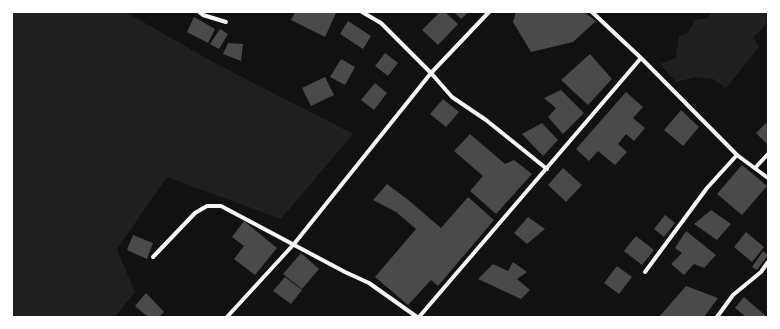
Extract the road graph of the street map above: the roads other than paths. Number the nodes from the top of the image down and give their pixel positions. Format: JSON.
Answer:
{"nodes":[{"id":1,"x":199,"y":12,"type":"edge"},
{"id":2,"x":362,"y":12,"type":"edge"},
{"id":3,"x":490,"y":12,"type":"edge"},
{"id":4,"x":592,"y":12,"type":"edge"},
{"id":5,"x":226,"y":22,"type":"dead end"},
{"id":6,"x":641,"y":58,"type":"junction"},
{"id":7,"x":430,"y":73,"type":"junction"},
{"id":8,"x":737,"y":154,"type":"junction"},
{"id":9,"x":768,"y":154,"type":"edge"},
{"id":10,"x":755,"y":168,"type":"junction"},
{"id":11,"x":546,"y":169,"type":"junction"},
{"id":12,"x":768,"y":178,"type":"edge"},
{"id":13,"x":294,"y":244,"type":"junction"},
{"id":14,"x":154,"y":257,"type":"dead end"},
{"id":15,"x":768,"y":262,"type":"edge"},
{"id":16,"x":645,"y":272,"type":"dead end"},
{"id":17,"x":227,"y":317,"type":"edge"},
{"id":18,"x":418,"y":317,"type":"edge"},
{"id":19,"x":718,"y":317,"type":"edge"}],
"edges":[{"from":1,"to":5,"type":"street"},
{"from":2,"to":7,"type":"street"},
{"from":3,"to":7,"type":"street"},
{"from":4,"to":6,"type":"street"},
{"from":6,"to":8,"type":"street"},
{"from":6,"to":11,"type":"street"},
{"from":7,"to":11,"type":"street"},
{"from":7,"to":13,"type":"street"},
{"from":8,"to":10,"type":"street"},
{"from":8,"to":16,"type":"street"},
{"from":9,"to":10,"type":"street"},
{"from":10,"to":12,"type":"street"},
{"from":11,"to":18,"type":"street"},
{"from":13,"to":14,"type":"street"},
{"from":13,"to":17,"type":"street"},
{"from":13,"to":18,"type":"street"},
{"from":15,"to":19,"type":"street"}]}
